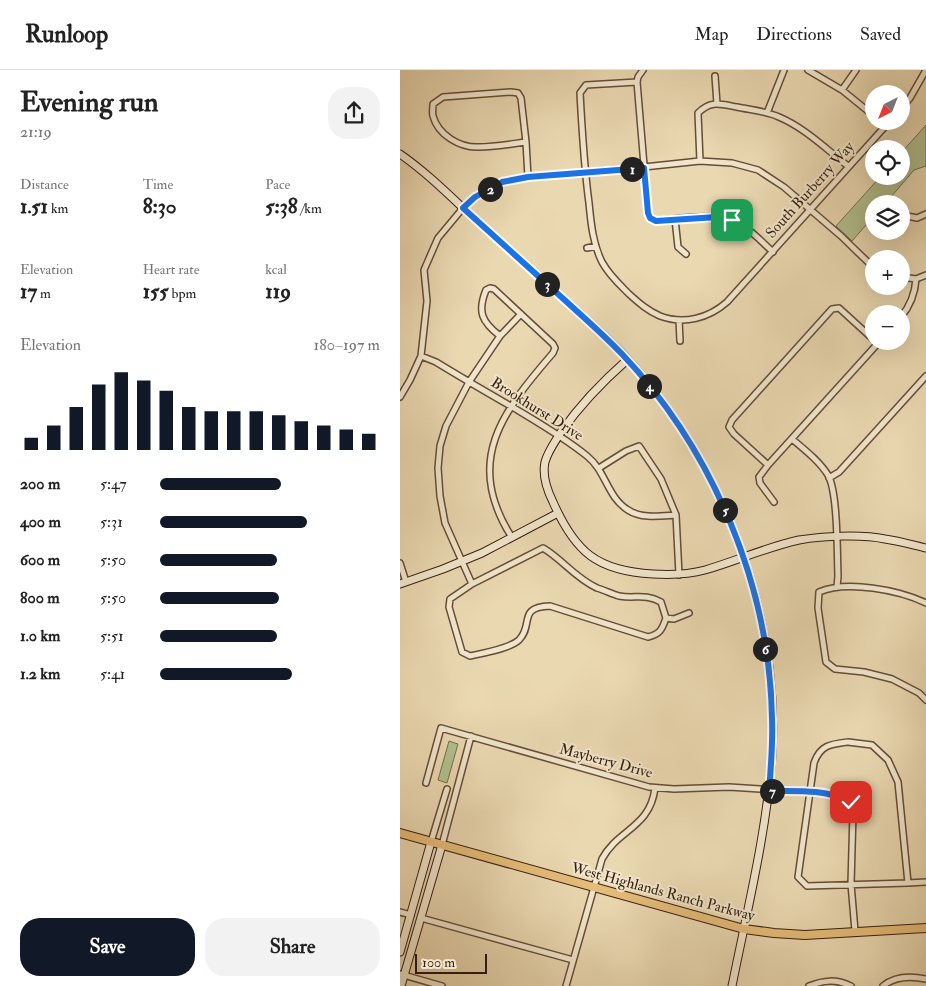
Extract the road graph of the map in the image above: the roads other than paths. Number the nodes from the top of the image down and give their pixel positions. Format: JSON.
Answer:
{"nodes":[{"id":1,"x":643,"y":70,"type":"edge"},
{"id":2,"x":784,"y":70,"type":"edge"},
{"id":3,"x":808,"y":70,"type":"edge"},
{"id":4,"x":856,"y":70,"type":"edge"},
{"id":5,"x":926,"y":70,"type":"edge"},
{"id":6,"x":715,"y":76,"type":"dead end"},
{"id":7,"x":638,"y":82,"type":"junction"},
{"id":8,"x":842,"y":90,"type":"junction"},
{"id":9,"x":910,"y":98,"type":"edge"},
{"id":10,"x":717,"y":104,"type":"junction"},
{"id":11,"x":865,"y":109,"type":"edge"},
{"id":12,"x":767,"y":113,"type":"junction"},
{"id":13,"x":881,"y":130,"type":"edge"},
{"id":14,"x":526,"y":142,"type":"junction"},
{"id":15,"x":400,"y":154,"type":"edge"},
{"id":16,"x":700,"y":161,"type":"junction"},
{"id":17,"x":848,"y":166,"type":"junction"},
{"id":18,"x":644,"y":168,"type":"junction"},
{"id":19,"x":585,"y":173,"type":"junction"},
{"id":20,"x":528,"y":177,"type":"junction"},
{"id":21,"x":463,"y":208,"type":"junction"},
{"id":22,"x":811,"y":210,"type":"junction"},
{"id":23,"x":926,"y":214,"type":"edge"},
{"id":24,"x":910,"y":217,"type":"edge"},
{"id":25,"x":675,"y":219,"type":"junction"},
{"id":26,"x":596,"y":246,"type":"junction"},
{"id":27,"x":587,"y":248,"type":"dead end"},
{"id":28,"x":772,"y":252,"type":"junction"},
{"id":29,"x":686,"y":254,"type":"dead end"},
{"id":30,"x":865,"y":260,"type":"edge"},
{"id":31,"x":926,"y":275,"type":"edge"},
{"id":32,"x":910,"y":278,"type":"edge"},
{"id":33,"x":916,"y":279,"type":"junction"},
{"id":34,"x":910,"y":305,"type":"edge"},
{"id":35,"x":521,"y":314,"type":"junction"},
{"id":36,"x":679,"y":320,"type":"junction"},
{"id":37,"x":865,"y":330,"type":"edge"},
{"id":38,"x":500,"y":336,"type":"junction"},
{"id":39,"x":680,"y":340,"type":"dead end"},
{"id":40,"x":869,"y":350,"type":"edge"},
{"id":41,"x":421,"y":356,"type":"junction"},
{"id":42,"x":627,"y":360,"type":"junction"},
{"id":43,"x":926,"y":376,"type":"edge"},
{"id":44,"x":469,"y":382,"type":"junction"},
{"id":45,"x":400,"y":397,"type":"edge"},
{"id":46,"x":512,"y":407,"type":"junction"},
{"id":47,"x":559,"y":436,"type":"junction"},
{"id":48,"x":792,"y":439,"type":"junction"},
{"id":49,"x":768,"y":465,"type":"junction"},
{"id":50,"x":599,"y":468,"type":"junction"},
{"id":51,"x":829,"y":478,"type":"junction"},
{"id":52,"x":774,"y":502,"type":"dead end"},
{"id":53,"x":558,"y":513,"type":"junction"},
{"id":54,"x":676,"y":515,"type":"junction"},
{"id":55,"x":511,"y":536,"type":"junction"},
{"id":56,"x":836,"y":536,"type":"junction"},
{"id":57,"x":926,"y":548,"type":"edge"},
{"id":58,"x":743,"y":558,"type":"junction"},
{"id":59,"x":462,"y":562,"type":"junction"},
{"id":60,"x":400,"y":563,"type":"edge"},
{"id":61,"x":679,"y":576,"type":"junction"},
{"id":62,"x":403,"y":583,"type":"edge"},
{"id":63,"x":472,"y":584,"type":"junction"},
{"id":64,"x":837,"y":587,"type":"junction"},
{"id":65,"x":926,"y":603,"type":"edge"},
{"id":66,"x":689,"y":613,"type":"dead end"},
{"id":67,"x":666,"y":618,"type":"junction"},
{"id":68,"x":926,"y":700,"type":"edge"},
{"id":69,"x":471,"y":736,"type":"junction"},
{"id":70,"x":426,"y":783,"type":"dead end"},
{"id":71,"x":655,"y":788,"type":"junction"},
{"id":72,"x":447,"y":789,"type":"dead end"},
{"id":73,"x":769,"y":791,"type":"junction"},
{"id":74,"x":810,"y":792,"type":"junction"},
{"id":75,"x":400,"y":833,"type":"edge"},
{"id":76,"x":431,"y":842,"type":"junction"},
{"id":77,"x":442,"y":845,"type":"junction"},
{"id":78,"x":926,"y":882,"type":"edge"},
{"id":79,"x":908,"y":883,"type":"junction"},
{"id":80,"x":851,"y":884,"type":"junction"},
{"id":81,"x":593,"y":888,"type":"junction"},
{"id":82,"x":400,"y":912,"type":"edge"},
{"id":83,"x":411,"y":915,"type":"junction"},
{"id":84,"x":421,"y":918,"type":"junction"},
{"id":85,"x":926,"y":928,"type":"edge"},
{"id":86,"x":744,"y":929,"type":"junction"},
{"id":87,"x":855,"y":931,"type":"junction"},
{"id":88,"x":400,"y":952,"type":"edge"},
{"id":89,"x":573,"y":960,"type":"junction"},
{"id":90,"x":402,"y":975,"type":"edge"},
{"id":91,"x":926,"y":979,"type":"edge"},
{"id":92,"x":401,"y":986,"type":"edge"},
{"id":93,"x":442,"y":986,"type":"edge"},
{"id":94,"x":566,"y":986,"type":"edge"},
{"id":95,"x":732,"y":986,"type":"edge"},
{"id":96,"x":809,"y":986,"type":"edge"},
{"id":97,"x":851,"y":986,"type":"edge"},
{"id":98,"x":882,"y":986,"type":"edge"}],
"edges":[{"from":1,"to":7,"type":"street"},
{"from":2,"to":12,"type":"street"},
{"from":3,"to":8,"type":"street"},
{"from":4,"to":8,"type":"street"},
{"from":5,"to":9,"type":"street"},
{"from":6,"to":10,"type":"street"},
{"from":7,"to":18,"type":"street"},
{"from":7,"to":19,"type":"street","name":"South Burberry Way"},
{"from":8,"to":11,"type":"street"},
{"from":10,"to":12,"type":"street"},
{"from":10,"to":16,"type":"street"},
{"from":12,"to":17,"type":"street"},
{"from":13,"to":17,"type":"street","name":"South Burberry Way"},
{"from":14,"to":14,"type":"street"},
{"from":14,"to":20,"type":"street"},
{"from":15,"to":21,"type":"street"},
{"from":16,"to":18,"type":"street"},
{"from":16,"to":22,"type":"street"},
{"from":17,"to":22,"type":"street","name":"South Burberry Way"},
{"from":18,"to":19,"type":"street"},
{"from":18,"to":25,"type":"street"},
{"from":19,"to":20,"type":"street"},
{"from":19,"to":26,"type":"street","name":"South Burberry Way"},
{"from":20,"to":21,"type":"street"},
{"from":21,"to":41,"type":"street"},
{"from":21,"to":42,"type":"street"},
{"from":22,"to":28,"type":"street","name":"South Burberry Way"},
{"from":22,"to":30,"type":"street"},
{"from":23,"to":24,"type":"street"},
{"from":25,"to":28,"type":"street"},
{"from":25,"to":29,"type":"street"},
{"from":26,"to":27,"type":"street"},
{"from":26,"to":36,"type":"street","name":"South Burberry Way"},
{"from":28,"to":36,"type":"street","name":"South Burberry Way"},
{"from":31,"to":33,"type":"street"},
{"from":32,"to":33,"type":"street"},
{"from":33,"to":34,"type":"street"},
{"from":35,"to":38,"type":"street"},
{"from":35,"to":38,"type":"street"},
{"from":35,"to":46,"type":"street"},
{"from":36,"to":39,"type":"street"},
{"from":37,"to":49,"type":"street"},
{"from":38,"to":44,"type":"street"},
{"from":40,"to":48,"type":"street"},
{"from":41,"to":44,"type":"street","name":"Brookhurst Drive"},
{"from":41,"to":45,"type":"street"},
{"from":42,"to":47,"type":"street"},
{"from":42,"to":58,"type":"street"},
{"from":43,"to":51,"type":"street"},
{"from":44,"to":46,"type":"street","name":"Brookhurst Drive"},
{"from":44,"to":59,"type":"street"},
{"from":46,"to":47,"type":"street","name":"Brookhurst Drive"},
{"from":46,"to":55,"type":"street"},
{"from":47,"to":50,"type":"street","name":"Brookhurst Drive"},
{"from":47,"to":53,"type":"street"},
{"from":48,"to":49,"type":"street"},
{"from":48,"to":51,"type":"street"},
{"from":49,"to":52,"type":"street"},
{"from":50,"to":54,"type":"street","name":"Brookhurst Drive"},
{"from":50,"to":54,"type":"street"},
{"from":51,"to":56,"type":"street"},
{"from":53,"to":55,"type":"street"},
{"from":53,"to":61,"type":"street"},
{"from":54,"to":61,"type":"street"},
{"from":55,"to":59,"type":"street"},
{"from":56,"to":57,"type":"street"},
{"from":56,"to":58,"type":"street"},
{"from":56,"to":64,"type":"street"},
{"from":58,"to":61,"type":"street"},
{"from":58,"to":73,"type":"street"},
{"from":59,"to":62,"type":"street"},
{"from":59,"to":63,"type":"street"},
{"from":60,"to":62,"type":"street"},
{"from":63,"to":67,"type":"street"},
{"from":63,"to":67,"type":"street"},
{"from":64,"to":65,"type":"street"},
{"from":64,"to":68,"type":"street"},
{"from":66,"to":67,"type":"street"},
{"from":69,"to":70,"type":"street","name":"Mayberry Drive"},
{"from":69,"to":71,"type":"street","name":"Mayberry Drive"},
{"from":69,"to":77,"type":"street"},
{"from":71,"to":73,"type":"street","name":"Mayberry Drive"},
{"from":71,"to":81,"type":"street"},
{"from":72,"to":76,"type":"street"},
{"from":73,"to":74,"type":"street","name":"Mayberry Drive"},
{"from":73,"to":86,"type":"street"},
{"from":74,"to":79,"type":"street"},
{"from":74,"to":80,"type":"street","name":"Mayberry Drive"},
{"from":74,"to":80,"type":"street"},
{"from":75,"to":76,"type":"main road","name":"West Highlands Ranch Parkway"},
{"from":76,"to":77,"type":"main road","name":"West Highlands Ranch Parkway"},
{"from":76,"to":83,"type":"street"},
{"from":77,"to":81,"type":"main road","name":"West Highlands Ranch Parkway"},
{"from":77,"to":84,"type":"street"},
{"from":78,"to":79,"type":"street"},
{"from":79,"to":80,"type":"street"},
{"from":80,"to":87,"type":"street"},
{"from":81,"to":86,"type":"main road","name":"West Highlands Ranch Parkway"},
{"from":81,"to":89,"type":"street"},
{"from":82,"to":83,"type":"street"},
{"from":83,"to":88,"type":"street"},
{"from":84,"to":89,"type":"street"},
{"from":84,"to":90,"type":"street"},
{"from":85,"to":87,"type":"main road","name":"West Highlands Ranch Parkway"},
{"from":86,"to":87,"type":"main road","name":"West Highlands Ranch Parkway"},
{"from":86,"to":95,"type":"street"},
{"from":89,"to":94,"type":"street"},
{"from":90,"to":92,"type":"street"},
{"from":90,"to":93,"type":"street"},
{"from":91,"to":98,"type":"street"},
{"from":96,"to":97,"type":"street"}]}
